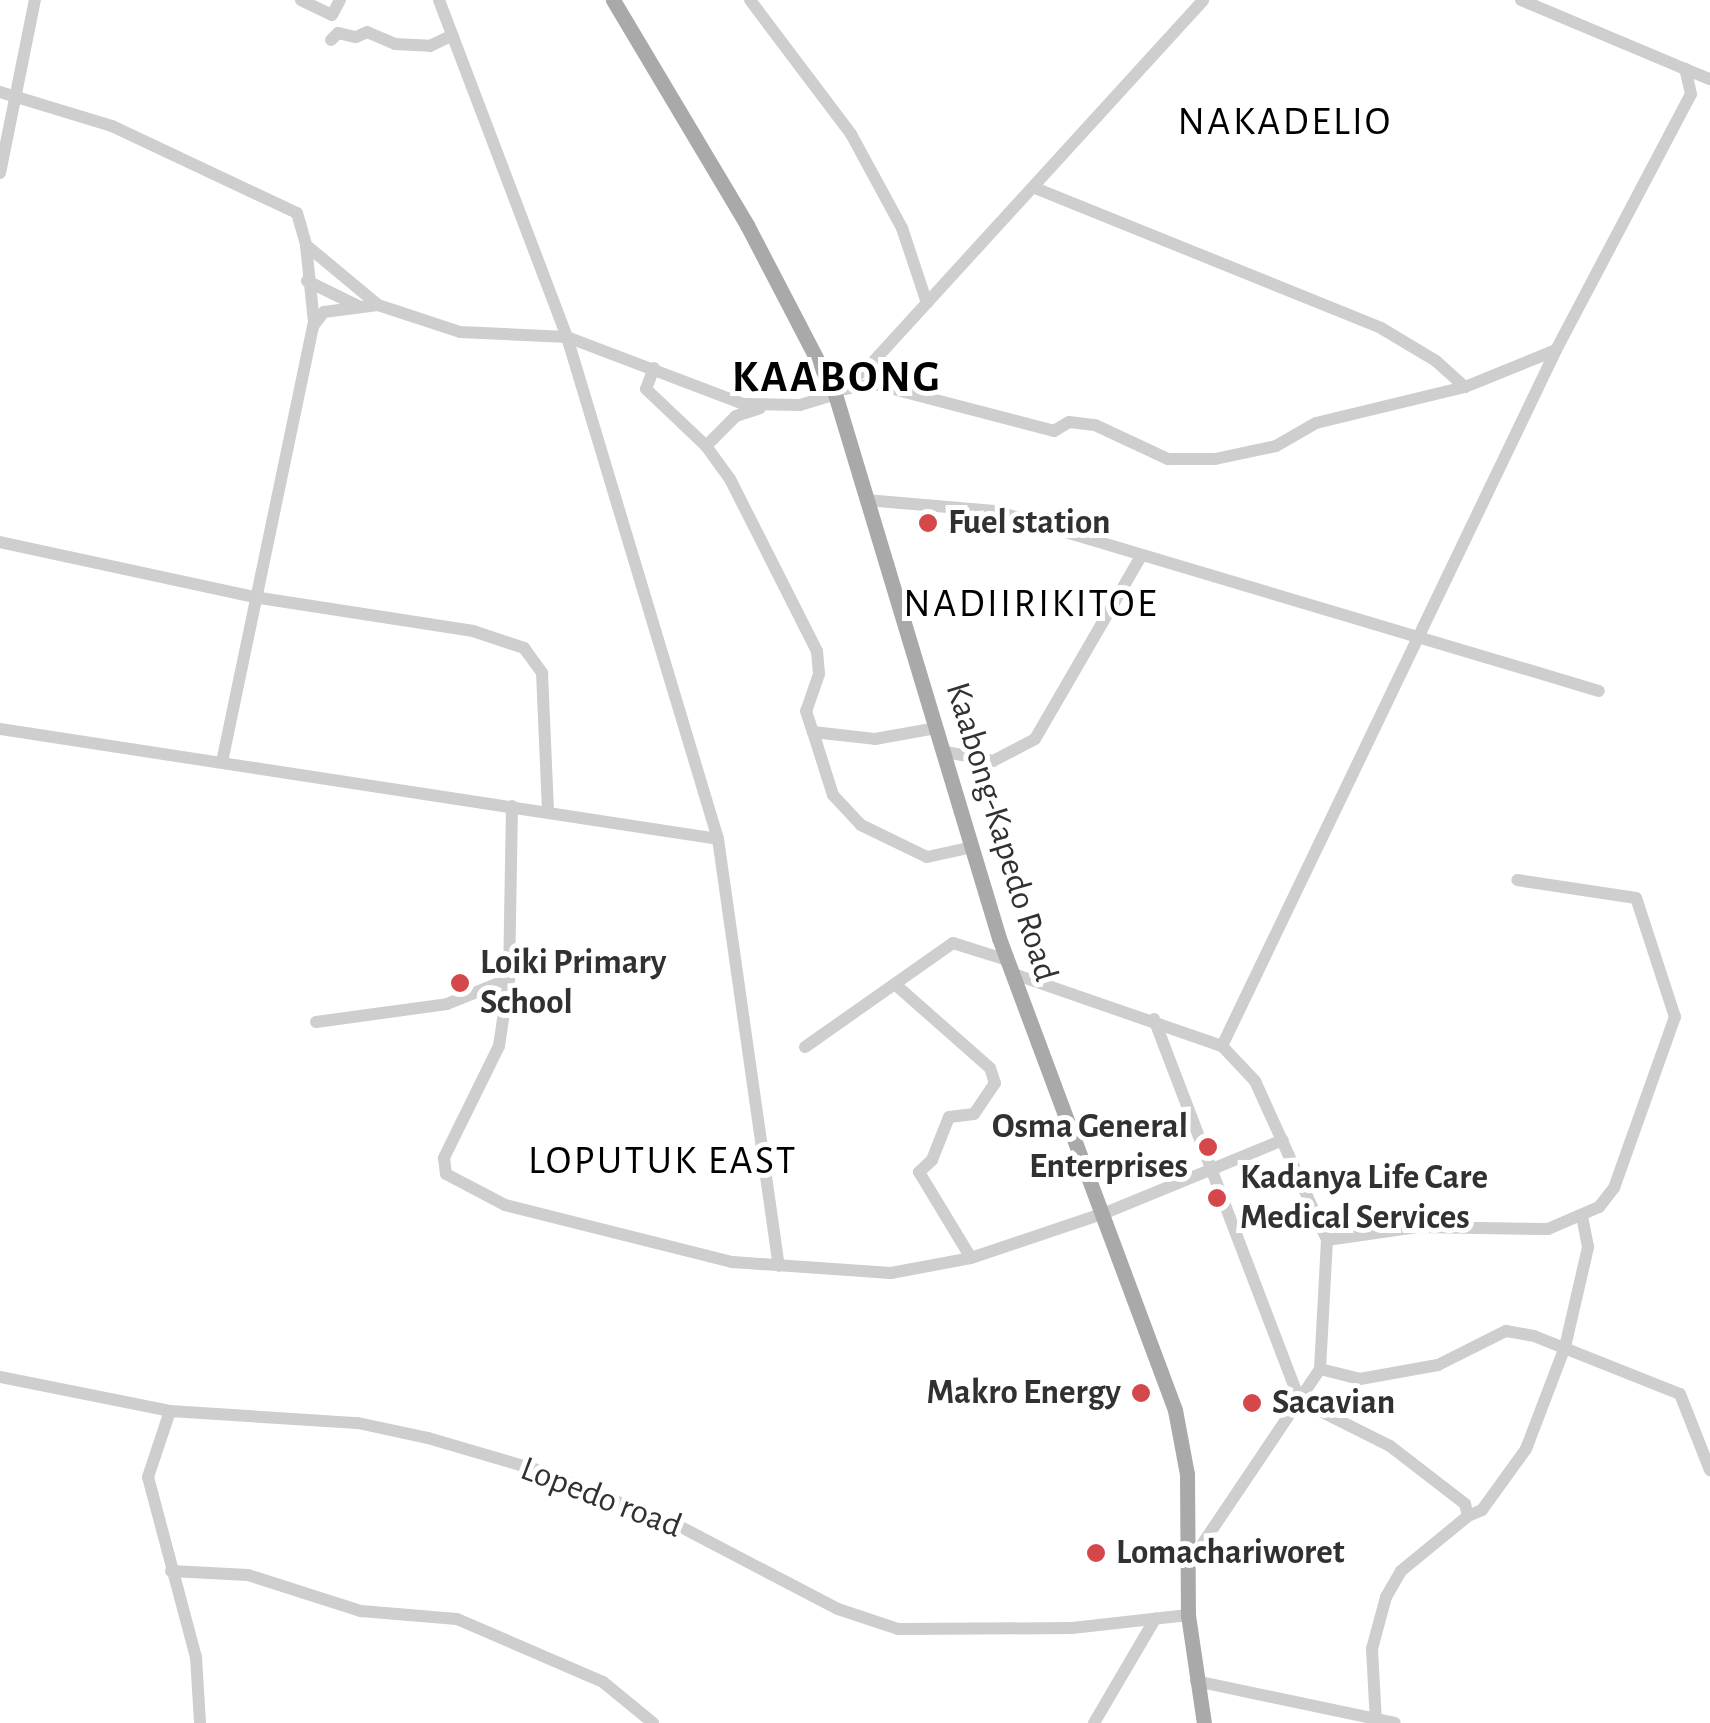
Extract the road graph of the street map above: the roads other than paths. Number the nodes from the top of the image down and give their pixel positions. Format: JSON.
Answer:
{"nodes":[{"id":1,"x":35,"y":0,"type":"edge"},
{"id":2,"x":301,"y":0,"type":"edge"},
{"id":3,"x":340,"y":0,"type":"edge"},
{"id":4,"x":439,"y":0,"type":"edge"},
{"id":5,"x":613,"y":0,"type":"edge"},
{"id":6,"x":750,"y":0,"type":"edge"},
{"id":7,"x":1203,"y":0,"type":"edge"},
{"id":8,"x":1522,"y":0,"type":"edge"},
{"id":9,"x":453,"y":35,"type":"junction"},
{"id":10,"x":330,"y":40,"type":"dead end"},
{"id":11,"x":1685,"y":69,"type":"junction"},
{"id":12,"x":1710,"y":79,"type":"edge"},
{"id":13,"x":0,"y":92,"type":"edge"},
{"id":14,"x":16,"y":97,"type":"junction"},
{"id":15,"x":0,"y":173,"type":"edge"},
{"id":16,"x":1035,"y":188,"type":"junction"},
{"id":17,"x":306,"y":245,"type":"junction"},
{"id":18,"x":307,"y":281,"type":"junction"},
{"id":19,"x":927,"y":303,"type":"junction"},
{"id":20,"x":378,"y":305,"type":"junction"},
{"id":21,"x":360,"y":307,"type":"junction"},
{"id":22,"x":314,"y":326,"type":"junction"},
{"id":23,"x":567,"y":336,"type":"junction"},
{"id":24,"x":1556,"y":350,"type":"junction"},
{"id":25,"x":654,"y":368,"type":"junction"},
{"id":26,"x":1466,"y":388,"type":"junction"},
{"id":27,"x":838,"y":392,"type":"junction"},
{"id":28,"x":764,"y":407,"type":"junction"},
{"id":29,"x":706,"y":446,"type":"junction"},
{"id":30,"x":866,"y":500,"type":"junction"},
{"id":31,"x":0,"y":542,"type":"edge"},
{"id":32,"x":1140,"y":558,"type":"junction"},
{"id":33,"x":260,"y":598,"type":"junction"},
{"id":34,"x":1421,"y":634,"type":"junction"},
{"id":35,"x":1599,"y":690,"type":"dead end"},
{"id":36,"x":0,"y":728,"type":"edge"},
{"id":37,"x":937,"y":728,"type":"junction"},
{"id":38,"x":813,"y":732,"type":"junction"},
{"id":39,"x":946,"y":752,"type":"junction"},
{"id":40,"x":222,"y":762,"type":"junction"},
{"id":41,"x":512,"y":806,"type":"junction"},
{"id":42,"x":548,"y":812,"type":"junction"},
{"id":43,"x":718,"y":840,"type":"junction"},
{"id":44,"x":973,"y":847,"type":"junction"},
{"id":45,"x":1517,"y":880,"type":"dead end"},
{"id":46,"x":1009,"y":967,"type":"junction"},
{"id":47,"x":509,"y":979,"type":"junction"},
{"id":48,"x":897,"y":986,"type":"junction"},
{"id":49,"x":1154,"y":1019,"type":"junction"},
{"id":50,"x":316,"y":1022,"type":"dead end"},
{"id":51,"x":1222,"y":1046,"type":"junction"},
{"id":52,"x":805,"y":1047,"type":"dead end"},
{"id":53,"x":1283,"y":1140,"type":"junction"},
{"id":54,"x":1213,"y":1169,"type":"junction"},
{"id":55,"x":1105,"y":1213,"type":"junction"},
{"id":56,"x":1582,"y":1217,"type":"junction"},
{"id":57,"x":1327,"y":1240,"type":"junction"},
{"id":58,"x":971,"y":1258,"type":"junction"},
{"id":59,"x":779,"y":1266,"type":"junction"},
{"id":60,"x":1565,"y":1348,"type":"junction"},
{"id":61,"x":1320,"y":1369,"type":"junction"},
{"id":62,"x":0,"y":1377,"type":"edge"},
{"id":63,"x":1300,"y":1400,"type":"junction"},
{"id":64,"x":170,"y":1411,"type":"junction"},
{"id":65,"x":1710,"y":1470,"type":"edge"},
{"id":66,"x":1468,"y":1516,"type":"junction"},
{"id":67,"x":1187,"y":1567,"type":"junction"},
{"id":68,"x":171,"y":1571,"type":"junction"},
{"id":69,"x":1188,"y":1614,"type":"junction"},
{"id":70,"x":1155,"y":1620,"type":"junction"},
{"id":71,"x":1196,"y":1680,"type":"junction"},
{"id":72,"x":1376,"y":1720,"type":"edge"},
{"id":73,"x":1098,"y":1722,"type":"edge"},
{"id":74,"x":200,"y":1723,"type":"edge"},
{"id":75,"x":652,"y":1723,"type":"edge"},
{"id":76,"x":1204,"y":1723,"type":"edge"},
{"id":77,"x":1394,"y":1723,"type":"edge"}],
"edges":[{"from":1,"to":14,"type":"street"},
{"from":2,"to":3,"type":"street"},
{"from":4,"to":9,"type":"street"},
{"from":5,"to":27,"type":"main road","name":"Kaabong-Kapedo Road"},
{"from":6,"to":19,"type":"street"},
{"from":7,"to":16,"type":"street"},
{"from":8,"to":11,"type":"street"},
{"from":9,"to":10,"type":"street"},
{"from":9,"to":23,"type":"street"},
{"from":11,"to":12,"type":"street"},
{"from":11,"to":24,"type":"street"},
{"from":13,"to":14,"type":"street"},
{"from":14,"to":15,"type":"street"},
{"from":14,"to":17,"type":"street"},
{"from":16,"to":19,"type":"street"},
{"from":16,"to":26,"type":"street"},
{"from":17,"to":18,"type":"street"},
{"from":17,"to":20,"type":"street"},
{"from":18,"to":21,"type":"street"},
{"from":18,"to":22,"type":"street"},
{"from":19,"to":27,"type":"street"},
{"from":20,"to":21,"type":"street"},
{"from":20,"to":23,"type":"street"},
{"from":21,"to":22,"type":"street"},
{"from":22,"to":33,"type":"street"},
{"from":23,"to":25,"type":"street"},
{"from":23,"to":43,"type":"street"},
{"from":24,"to":26,"type":"street"},
{"from":24,"to":34,"type":"street"},
{"from":25,"to":28,"type":"street"},
{"from":25,"to":29,"type":"street"},
{"from":26,"to":27,"type":"street"},
{"from":27,"to":28,"type":"street"},
{"from":27,"to":30,"type":"main road","name":"Kaabong-Kapedo Road"},
{"from":28,"to":29,"type":"street"},
{"from":29,"to":38,"type":"street"},
{"from":30,"to":32,"type":"street"},
{"from":30,"to":37,"type":"main road","name":"Kaabong-Kapedo Road"},
{"from":31,"to":33,"type":"street"},
{"from":32,"to":34,"type":"street"},
{"from":32,"to":39,"type":"street"},
{"from":33,"to":40,"type":"street"},
{"from":33,"to":42,"type":"street"},
{"from":34,"to":35,"type":"street"},
{"from":34,"to":51,"type":"street"},
{"from":36,"to":40,"type":"street"},
{"from":37,"to":38,"type":"street"},
{"from":37,"to":39,"type":"main road","name":"Kaabong-Kapedo Road"},
{"from":38,"to":44,"type":"street"},
{"from":39,"to":44,"type":"main road","name":"Kaabong-Kapedo Road"},
{"from":40,"to":41,"type":"street"},
{"from":41,"to":42,"type":"street"},
{"from":41,"to":47,"type":"street"},
{"from":42,"to":43,"type":"street"},
{"from":43,"to":59,"type":"street"},
{"from":44,"to":46,"type":"main road","name":"Kaabong-Kapedo Road"},
{"from":45,"to":56,"type":"street"},
{"from":46,"to":48,"type":"street"},
{"from":46,"to":49,"type":"street"},
{"from":46,"to":55,"type":"main road","name":"Kaabong-Kapedo Road"},
{"from":47,"to":50,"type":"street"},
{"from":47,"to":59,"type":"street"},
{"from":48,"to":52,"type":"street"},
{"from":48,"to":58,"type":"street"},
{"from":49,"to":51,"type":"street"},
{"from":49,"to":54,"type":"street"},
{"from":51,"to":53,"type":"street"},
{"from":53,"to":54,"type":"street"},
{"from":53,"to":57,"type":"street"},
{"from":54,"to":55,"type":"street"},
{"from":54,"to":63,"type":"street"},
{"from":55,"to":58,"type":"street"},
{"from":55,"to":67,"type":"main road","name":"Kaabong-Kapedo Road"},
{"from":56,"to":57,"type":"street"},
{"from":56,"to":60,"type":"street"},
{"from":57,"to":61,"type":"street"},
{"from":58,"to":59,"type":"street"},
{"from":60,"to":61,"type":"street"},
{"from":60,"to":65,"type":"street"},
{"from":60,"to":66,"type":"street"},
{"from":61,"to":63,"type":"street"},
{"from":62,"to":64,"type":"street","name":"Lopedo road"},
{"from":63,"to":66,"type":"street"},
{"from":63,"to":67,"type":"street"},
{"from":64,"to":68,"type":"street"},
{"from":64,"to":70,"type":"street","name":"Lopedo road"},
{"from":66,"to":72,"type":"street"},
{"from":67,"to":69,"type":"main road","name":"Kaabong-Kapedo Road"},
{"from":68,"to":74,"type":"street"},
{"from":68,"to":75,"type":"street"},
{"from":69,"to":70,"type":"street","name":"Lopedo road"},
{"from":69,"to":71,"type":"main road","name":"Kaabong-Kapedo Road"},
{"from":70,"to":73,"type":"street"},
{"from":71,"to":72,"type":"street"},
{"from":71,"to":76,"type":"main road","name":"Kaabong-Kapedo Road"},
{"from":72,"to":77,"type":"street"}]}
